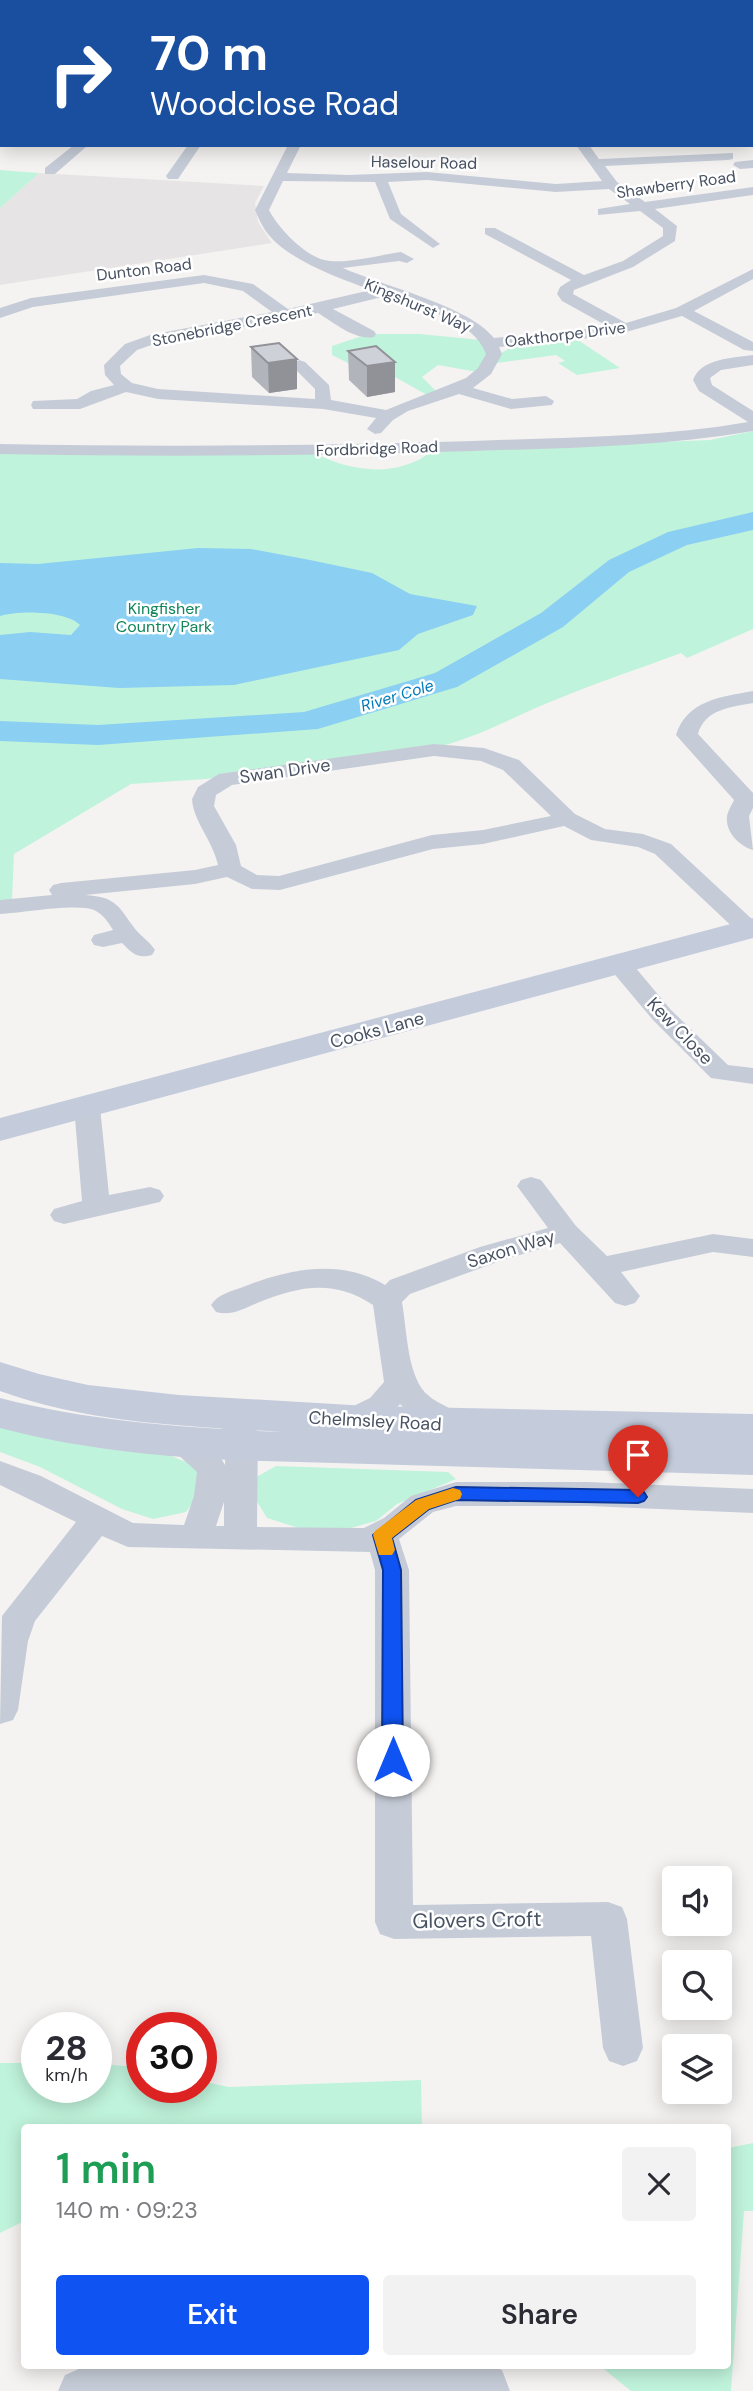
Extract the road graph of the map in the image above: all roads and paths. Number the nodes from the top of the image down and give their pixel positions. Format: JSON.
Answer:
{"nodes":[{"id":1,"x":80,"y":147,"type":"edge"},
{"id":2,"x":194,"y":147,"type":"edge"},
{"id":3,"x":294,"y":147,"type":"edge"},
{"id":4,"x":584,"y":147,"type":"edge"},
{"id":5,"x":724,"y":151,"type":"edge"},
{"id":6,"x":596,"y":163,"type":"junction"},
{"id":7,"x":749,"y":168,"type":"edge"},
{"id":8,"x":34,"y":170,"type":"dead end"},
{"id":9,"x":173,"y":176,"type":"dead end"},
{"id":10,"x":277,"y":177,"type":"junction"},
{"id":11,"x":380,"y":178,"type":"junction"},
{"id":12,"x":612,"y":185,"type":"junction"},
{"id":13,"x":753,"y":191,"type":"edge"},
{"id":14,"x":640,"y":206,"type":"junction"},
{"id":15,"x":603,"y":212,"type":"dead end"},
{"id":16,"x":491,"y":231,"type":"dead end"},
{"id":17,"x":433,"y":244,"type":"dead end"},
{"id":18,"x":407,"y":259,"type":"dead end"},
{"id":19,"x":329,"y":267,"type":"junction"},
{"id":20,"x":753,"y":273,"type":"edge"},
{"id":21,"x":582,"y":280,"type":"junction"},
{"id":22,"x":387,"y":291,"type":"junction"},
{"id":23,"x":320,"y":308,"type":"junction"},
{"id":24,"x":682,"y":310,"type":"junction"},
{"id":25,"x":0,"y":313,"type":"edge"},
{"id":26,"x":285,"y":314,"type":"junction"},
{"id":27,"x":624,"y":328,"type":"junction"},
{"id":28,"x":368,"y":334,"type":"dead end"},
{"id":29,"x":491,"y":344,"type":"junction"},
{"id":30,"x":750,"y":347,"type":"edge"},
{"id":31,"x":299,"y":365,"type":"dead end"},
{"id":32,"x":126,"y":387,"type":"junction"},
{"id":33,"x":458,"y":389,"type":"junction"},
{"id":34,"x":546,"y":401,"type":"dead end"},
{"id":35,"x":323,"y":404,"type":"junction"},
{"id":36,"x":39,"y":405,"type":"dead end"},
{"id":37,"x":387,"y":415,"type":"junction"},
{"id":38,"x":753,"y":418,"type":"edge"},
{"id":39,"x":753,"y":426,"type":"edge"},
{"id":40,"x":412,"y":448,"type":"junction"},
{"id":41,"x":0,"y":449,"type":"edge"},
{"id":42,"x":374,"y":449,"type":"junction"},
{"id":43,"x":335,"y":450,"type":"junction"},
{"id":44,"x":753,"y":696,"type":"edge"},
{"id":45,"x":747,"y":789,"type":"edge"},
{"id":46,"x":567,"y":819,"type":"junction"},
{"id":47,"x":753,"y":843,"type":"edge"},
{"id":48,"x":230,"y":869,"type":"junction"},
{"id":49,"x":61,"y":890,"type":"dead end"},
{"id":50,"x":0,"y":907,"type":"edge"},
{"id":51,"x":751,"y":928,"type":"edge"},
{"id":52,"x":103,"y":940,"type":"dead end"},
{"id":53,"x":620,"y":965,"type":"junction"},
{"id":54,"x":753,"y":1076,"type":"edge"},
{"id":55,"x":87,"y":1107,"type":"junction"},
{"id":56,"x":0,"y":1130,"type":"edge"},
{"id":57,"x":531,"y":1186,"type":"dead end"},
{"id":58,"x":150,"y":1196,"type":"dead end"},
{"id":59,"x":96,"y":1206,"type":"junction"},
{"id":60,"x":64,"y":1215,"type":"dead end"},
{"id":61,"x":566,"y":1232,"type":"junction"},
{"id":62,"x":753,"y":1248,"type":"edge"},
{"id":63,"x":601,"y":1267,"type":"junction"},
{"id":64,"x":625,"y":1296,"type":"dead end"},
{"id":65,"x":387,"y":1300,"type":"junction"},
{"id":66,"x":226,"y":1305,"type":"dead end"},
{"id":67,"x":0,"y":1376,"type":"edge"},
{"id":68,"x":400,"y":1384,"type":"junction"},
{"id":69,"x":116,"y":1403,"type":"junction"},
{"id":70,"x":0,"y":1413,"type":"edge"},
{"id":71,"x":350,"y":1421,"type":"junction"},
{"id":72,"x":454,"y":1425,"type":"junction"},
{"id":73,"x":753,"y":1429,"type":"edge"},
{"id":74,"x":186,"y":1444,"type":"junction"},
{"id":75,"x":242,"y":1445,"type":"junction"},
{"id":76,"x":753,"y":1459,"type":"edge"},
{"id":77,"x":0,"y":1472,"type":"edge"},
{"id":78,"x":753,"y":1501,"type":"edge"},
{"id":79,"x":96,"y":1520,"type":"junction"},
{"id":80,"x":382,"y":1535,"type":"junction"},
{"id":81,"x":195,"y":1538,"type":"junction"},
{"id":82,"x":240,"y":1538,"type":"junction"},
{"id":83,"x":0,"y":1710,"type":"edge"},
{"id":84,"x":623,"y":2048,"type":"dead end"},
{"id":85,"x":487,"y":2388,"type":"edge"},
{"id":86,"x":81,"y":2391,"type":"edge"}],
"edges":[{"from":1,"to":8,"type":"street"},
{"from":2,"to":9,"type":"street"},
{"from":3,"to":10,"type":"street","name":"Kingshurst Way"},
{"from":4,"to":6,"type":"street"},
{"from":5,"to":6,"type":"street"},
{"from":5,"to":7,"type":"street"},
{"from":6,"to":12,"type":"street"},
{"from":10,"to":11,"type":"street","name":"Haselour Road"},
{"from":10,"to":19,"type":"street","name":"Kingshurst Way"},
{"from":11,"to":12,"type":"street","name":"Haselour Road"},
{"from":11,"to":17,"type":"street"},
{"from":12,"to":14,"type":"street"},
{"from":13,"to":14,"type":"street","name":"Shawberry Road"},
{"from":14,"to":15,"type":"street","name":"Shawberry Road"},
{"from":14,"to":21,"type":"street"},
{"from":16,"to":21,"type":"street"},
{"from":18,"to":19,"type":"street"},
{"from":19,"to":22,"type":"street","name":"Kingshurst Way"},
{"from":20,"to":24,"type":"street","name":"Oakthorpe Drive"},
{"from":21,"to":27,"type":"street"},
{"from":22,"to":23,"type":"street","name":"Stonebridge Crescent"},
{"from":22,"to":29,"type":"street","name":"Kingshurst Way"},
{"from":23,"to":26,"type":"street","name":"Stonebridge Crescent"},
{"from":23,"to":28,"type":"street"},
{"from":24,"to":27,"type":"street","name":"Oakthorpe Drive"},
{"from":24,"to":30,"type":"street"},
{"from":25,"to":26,"type":"street","name":"Dunton Road"},
{"from":26,"to":32,"type":"street","name":"Stonebridge Crescent"},
{"from":27,"to":29,"type":"street","name":"Oakthorpe Drive"},
{"from":29,"to":33,"type":"street","name":"Kingshurst Way"},
{"from":30,"to":38,"type":"street"},
{"from":31,"to":35,"type":"street"},
{"from":32,"to":35,"type":"street"},
{"from":32,"to":36,"type":"street"},
{"from":33,"to":34,"type":"street"},
{"from":33,"to":37,"type":"street","name":"Kingshurst Way"},
{"from":35,"to":37,"type":"street"},
{"from":37,"to":42,"type":"street"},
{"from":39,"to":40,"type":"street","name":"Fordbridge Road"},
{"from":40,"to":42,"type":"street","name":"Fordbridge Road"},
{"from":40,"to":43,"type":"street"},
{"from":41,"to":43,"type":"street","name":"Fordbridge Road"},
{"from":42,"to":43,"type":"street","name":"Fordbridge Road"},
{"from":44,"to":45,"type":"street"},
{"from":45,"to":47,"type":"street"},
{"from":46,"to":48,"type":"street"},
{"from":46,"to":48,"type":"street","name":"Swan Drive"},
{"from":46,"to":51,"type":"street","name":"Swan Drive"},
{"from":48,"to":49,"type":"street"},
{"from":50,"to":52,"type":"street"},
{"from":51,"to":53,"type":"street","name":"Cooks Lane"},
{"from":53,"to":54,"type":"street","name":"Kew Close"},
{"from":53,"to":55,"type":"street","name":"Cooks Lane"},
{"from":55,"to":56,"type":"street","name":"Cooks Lane"},
{"from":55,"to":59,"type":"street"},
{"from":57,"to":61,"type":"street"},
{"from":58,"to":59,"type":"street"},
{"from":59,"to":60,"type":"street"},
{"from":61,"to":63,"type":"street","name":"Saxon Way"},
{"from":61,"to":65,"type":"street","name":"Saxon Way"},
{"from":62,"to":63,"type":"street"},
{"from":63,"to":64,"type":"street","name":"Saxon Way"},
{"from":65,"to":66,"type":"street"},
{"from":65,"to":68,"type":"street"},
{"from":67,"to":69,"type":"street","name":"Chelmsley Road"},
{"from":68,"to":71,"type":"street"},
{"from":68,"to":72,"type":"street"},
{"from":69,"to":71,"type":"street","name":"Chelmsley Road"},
{"from":69,"to":75,"type":"street"},
{"from":70,"to":74,"type":"street","name":"Chelmsley Road"},
{"from":71,"to":72,"type":"street","name":"Chelmsley Road"},
{"from":72,"to":73,"type":"street","name":"Chelmsley Road"},
{"from":74,"to":75,"type":"street","name":"Chelmsley Road"},
{"from":74,"to":81,"type":"street"},
{"from":75,"to":76,"type":"street","name":"Chelmsley Road"},
{"from":75,"to":82,"type":"street"},
{"from":77,"to":79,"type":"street"},
{"from":78,"to":80,"type":"street"},
{"from":79,"to":81,"type":"street"},
{"from":79,"to":83,"type":"street"},
{"from":80,"to":82,"type":"street"},
{"from":80,"to":84,"type":"street","name":"Glovers Croft"},
{"from":81,"to":82,"type":"street"},
{"from":85,"to":86,"type":"street"}]}
